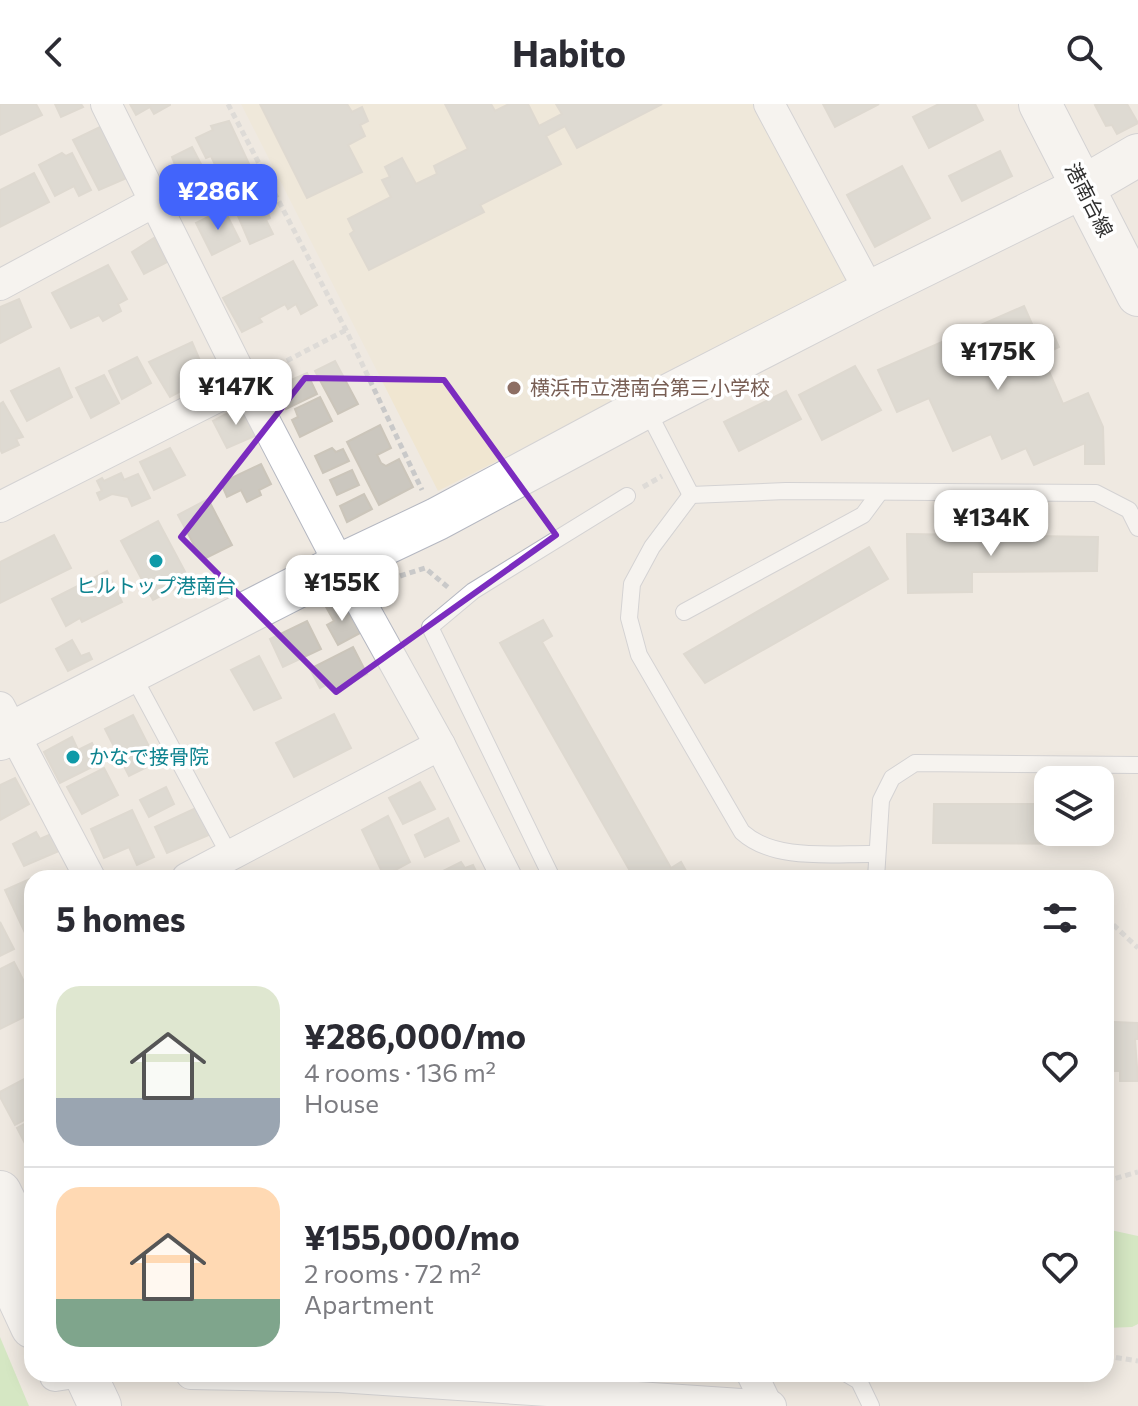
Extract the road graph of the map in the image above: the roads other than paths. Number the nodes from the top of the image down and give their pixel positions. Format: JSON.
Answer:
{"nodes":[{"id":1,"x":106,"y":104,"type":"edge"},
{"id":2,"x":769,"y":104,"type":"edge"},
{"id":3,"x":1040,"y":104,"type":"edge"},
{"id":4,"x":1138,"y":155,"type":"edge"},
{"id":5,"x":1083,"y":187,"type":"junction"},
{"id":6,"x":154,"y":202,"type":"junction"},
{"id":7,"x":0,"y":285,"type":"edge"},
{"id":8,"x":870,"y":292,"type":"junction"},
{"id":9,"x":1138,"y":295,"type":"edge"},
{"id":10,"x":245,"y":383,"type":"junction"},
{"id":11,"x":646,"y":407,"type":"junction"},
{"id":12,"x":880,"y":492,"type":"junction"},
{"id":13,"x":691,"y":495,"type":"junction"},
{"id":14,"x":627,"y":496,"type":"road end"},
{"id":15,"x":0,"y":507,"type":"edge"},
{"id":16,"x":1138,"y":528,"type":"edge"},
{"id":17,"x":340,"y":565,"type":"junction"},
{"id":18,"x":684,"y":612,"type":"dead end"},
{"id":19,"x":131,"y":672,"type":"junction"},
{"id":20,"x":4,"y":726,"type":"edge"},
{"id":21,"x":440,"y":745,"type":"junction"},
{"id":22,"x":1138,"y":765,"type":"edge"},
{"id":23,"x":876,"y":854,"type":"junction"},
{"id":24,"x":230,"y":856,"type":"junction"},
{"id":25,"x":85,"y":870,"type":"edge"},
{"id":26,"x":203,"y":870,"type":"edge"},
{"id":27,"x":503,"y":870,"type":"edge"},
{"id":28,"x":548,"y":870,"type":"edge"},
{"id":29,"x":876,"y":870,"type":"edge"},
{"id":30,"x":0,"y":1192,"type":"edge"},
{"id":31,"x":24,"y":1241,"type":"edge"},
{"id":32,"x":0,"y":1258,"type":"edge"},
{"id":33,"x":24,"y":1310,"type":"edge"},
{"id":34,"x":67,"y":1382,"type":"edge"},
{"id":35,"x":424,"y":1382,"type":"edge"},
{"id":36,"x":756,"y":1382,"type":"edge"},
{"id":37,"x":859,"y":1382,"type":"edge"},
{"id":38,"x":100,"y":1406,"type":"edge"},
{"id":39,"x":769,"y":1406,"type":"edge"},
{"id":40,"x":871,"y":1406,"type":"edge"}],
"edges":[{"from":1,"to":6,"type":"street"},
{"from":2,"to":8,"type":"street"},
{"from":3,"to":5,"type":"street","name":"港南台線"},
{"from":4,"to":5,"type":"street"},
{"from":5,"to":8,"type":"street"},
{"from":5,"to":9,"type":"street","name":"港南台線"},
{"from":6,"to":7,"type":"street"},
{"from":6,"to":10,"type":"street"},
{"from":8,"to":11,"type":"street"},
{"from":10,"to":15,"type":"street"},
{"from":10,"to":17,"type":"street"},
{"from":11,"to":13,"type":"lane"},
{"from":11,"to":17,"type":"street"},
{"from":12,"to":13,"type":"lane"},
{"from":12,"to":16,"type":"lane"},
{"from":12,"to":18,"type":"lane"},
{"from":13,"to":23,"type":"lane"},
{"from":14,"to":28,"type":"lane"},
{"from":17,"to":19,"type":"street"},
{"from":17,"to":21,"type":"street"},
{"from":19,"to":20,"type":"street"},
{"from":19,"to":24,"type":"lane"},
{"from":20,"to":25,"type":"street"},
{"from":21,"to":24,"type":"street"},
{"from":21,"to":27,"type":"street"},
{"from":22,"to":23,"type":"lane"},
{"from":23,"to":29,"type":"lane"},
{"from":24,"to":26,"type":"street"},
{"from":30,"to":31,"type":"street"},
{"from":32,"to":33,"type":"street"},
{"from":34,"to":38,"type":"street"},
{"from":35,"to":39,"type":"street"},
{"from":36,"to":39,"type":"street"},
{"from":37,"to":40,"type":"lane"}]}
